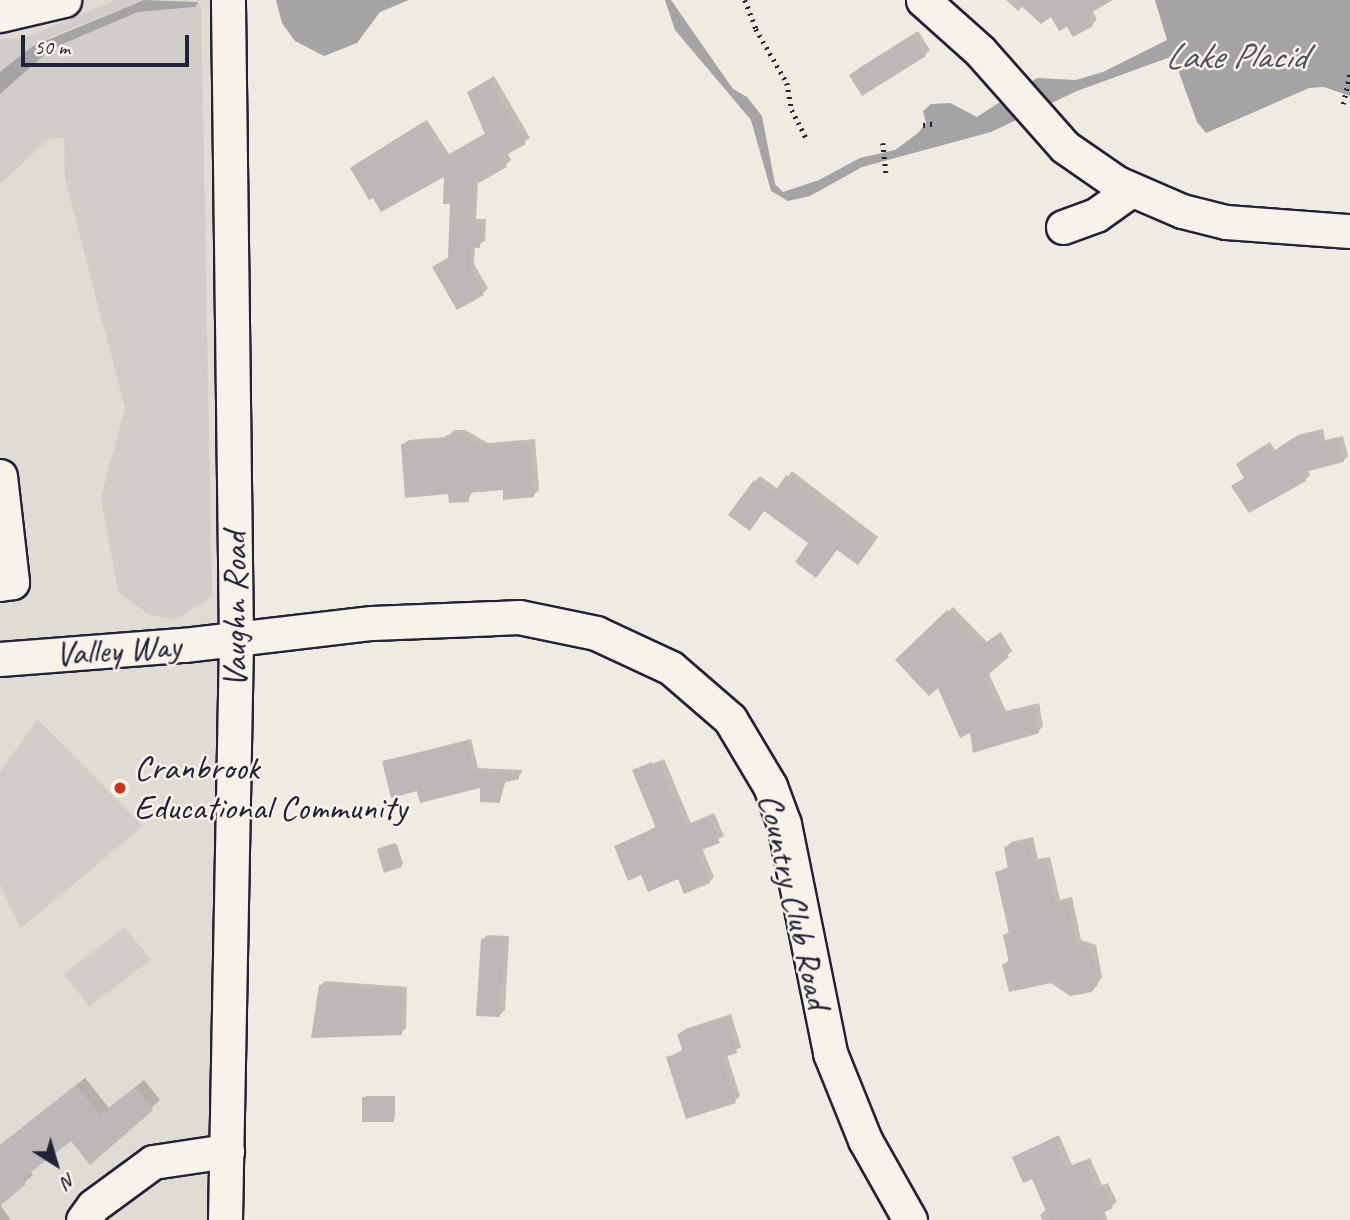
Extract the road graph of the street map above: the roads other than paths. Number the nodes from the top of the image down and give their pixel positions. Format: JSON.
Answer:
{"nodes":[{"id":1,"x":64,"y":0,"type":"edge"},
{"id":2,"x":923,"y":0,"type":"edge"},
{"id":3,"x":228,"y":4,"type":"edge"},
{"id":4,"x":0,"y":15,"type":"edge"},
{"id":5,"x":1131,"y":190,"type":"junction"},
{"id":6,"x":1063,"y":227,"type":"dead end"},
{"id":7,"x":1350,"y":231,"type":"edge"},
{"id":8,"x":0,"y":477,"type":"edge"},
{"id":9,"x":0,"y":583,"type":"edge"},
{"id":10,"x":236,"y":640,"type":"junction"},
{"id":11,"x":0,"y":659,"type":"edge"},
{"id":12,"x":227,"y":1151,"type":"junction"},
{"id":13,"x":83,"y":1220,"type":"edge"},
{"id":14,"x":225,"y":1220,"type":"edge"},
{"id":15,"x":911,"y":1220,"type":"edge"}],
"edges":[{"from":1,"to":4,"type":"street"},
{"from":2,"to":5,"type":"street"},
{"from":3,"to":10,"type":"street","name":"Vaughn Road"},
{"from":5,"to":6,"type":"street"},
{"from":5,"to":7,"type":"street"},
{"from":8,"to":9,"type":"street"},
{"from":10,"to":11,"type":"street","name":"Valley Way"},
{"from":10,"to":12,"type":"street","name":"Vaughn Road"},
{"from":10,"to":15,"type":"street","name":"Country Club Road"},
{"from":12,"to":13,"type":"street"},
{"from":12,"to":14,"type":"street","name":"Vaughn Road"}]}
